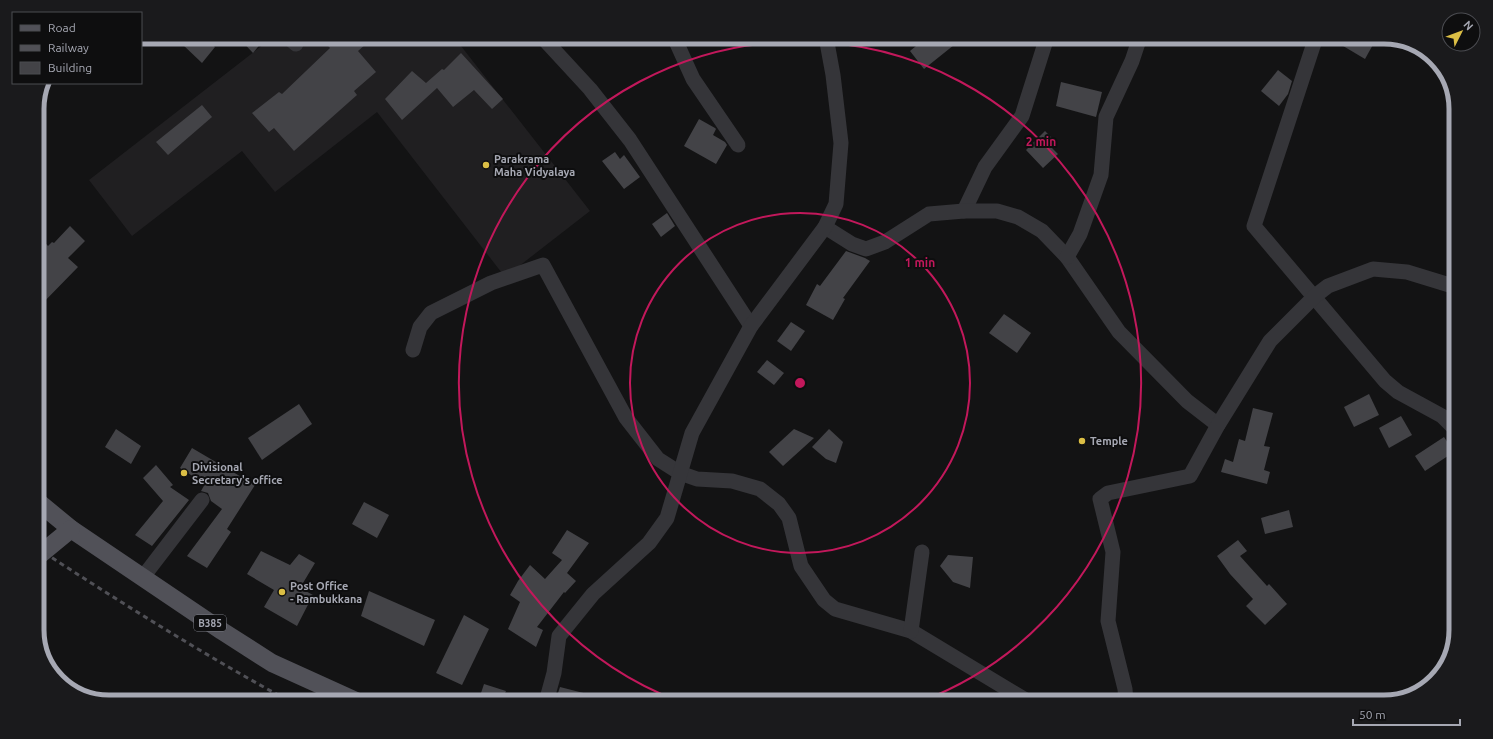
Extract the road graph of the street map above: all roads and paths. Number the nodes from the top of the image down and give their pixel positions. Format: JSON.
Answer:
{"nodes":[{"id":1,"x":548,"y":44,"type":"edge"},
{"id":2,"x":677,"y":44,"type":"edge"},
{"id":3,"x":827,"y":44,"type":"edge"},
{"id":4,"x":1045,"y":44,"type":"edge"},
{"id":5,"x":1138,"y":44,"type":"edge"},
{"id":6,"x":1314,"y":44,"type":"edge"},
{"id":7,"x":738,"y":145,"type":"dead end"},
{"id":8,"x":964,"y":211,"type":"junction"},
{"id":9,"x":825,"y":227,"type":"junction"},
{"id":10,"x":1067,"y":257,"type":"junction"},
{"id":11,"x":1449,"y":285,"type":"edge"},
{"id":12,"x":1315,"y":296,"type":"junction"},
{"id":13,"x":751,"y":326,"type":"junction"},
{"id":14,"x":413,"y":350,"type":"dead end"},
{"id":15,"x":1449,"y":423,"type":"edge"},
{"id":16,"x":1218,"y":425,"type":"junction"},
{"id":17,"x":680,"y":473,"type":"junction"},
{"id":18,"x":202,"y":500,"type":"dead end"},
{"id":19,"x":44,"y":506,"type":"edge"},
{"id":20,"x":44,"y":516,"type":"edge"},
{"id":21,"x":71,"y":529,"type":"junction"},
{"id":22,"x":44,"y":551,"type":"edge"},
{"id":23,"x":922,"y":552,"type":"dead end"},
{"id":24,"x":143,"y":577,"type":"junction"},
{"id":25,"x":911,"y":631,"type":"junction"},
{"id":26,"x":342,"y":695,"type":"edge"},
{"id":27,"x":548,"y":695,"type":"edge"},
{"id":28,"x":1017,"y":695,"type":"edge"},
{"id":29,"x":1125,"y":695,"type":"edge"}],
"edges":[{"from":1,"to":13,"type":"street"},
{"from":2,"to":7,"type":"street"},
{"from":3,"to":9,"type":"street"},
{"from":4,"to":8,"type":"street"},
{"from":5,"to":10,"type":"street"},
{"from":6,"to":12,"type":"street"},
{"from":8,"to":9,"type":"street"},
{"from":8,"to":10,"type":"street"},
{"from":9,"to":13,"type":"street"},
{"from":10,"to":16,"type":"street"},
{"from":11,"to":12,"type":"street"},
{"from":12,"to":15,"type":"street"},
{"from":12,"to":16,"type":"street"},
{"from":13,"to":17,"type":"street"},
{"from":14,"to":17,"type":"street"},
{"from":16,"to":29,"type":"street"},
{"from":17,"to":25,"type":"street"},
{"from":17,"to":27,"type":"street"},
{"from":18,"to":24,"type":"street"},
{"from":19,"to":21,"type":"main road"},
{"from":20,"to":21,"type":"main road"},
{"from":21,"to":22,"type":"main road"},
{"from":21,"to":24,"type":"main road","number":"B385"},
{"from":23,"to":25,"type":"street"},
{"from":24,"to":26,"type":"main road","number":"B385"},
{"from":25,"to":28,"type":"street"}]}
